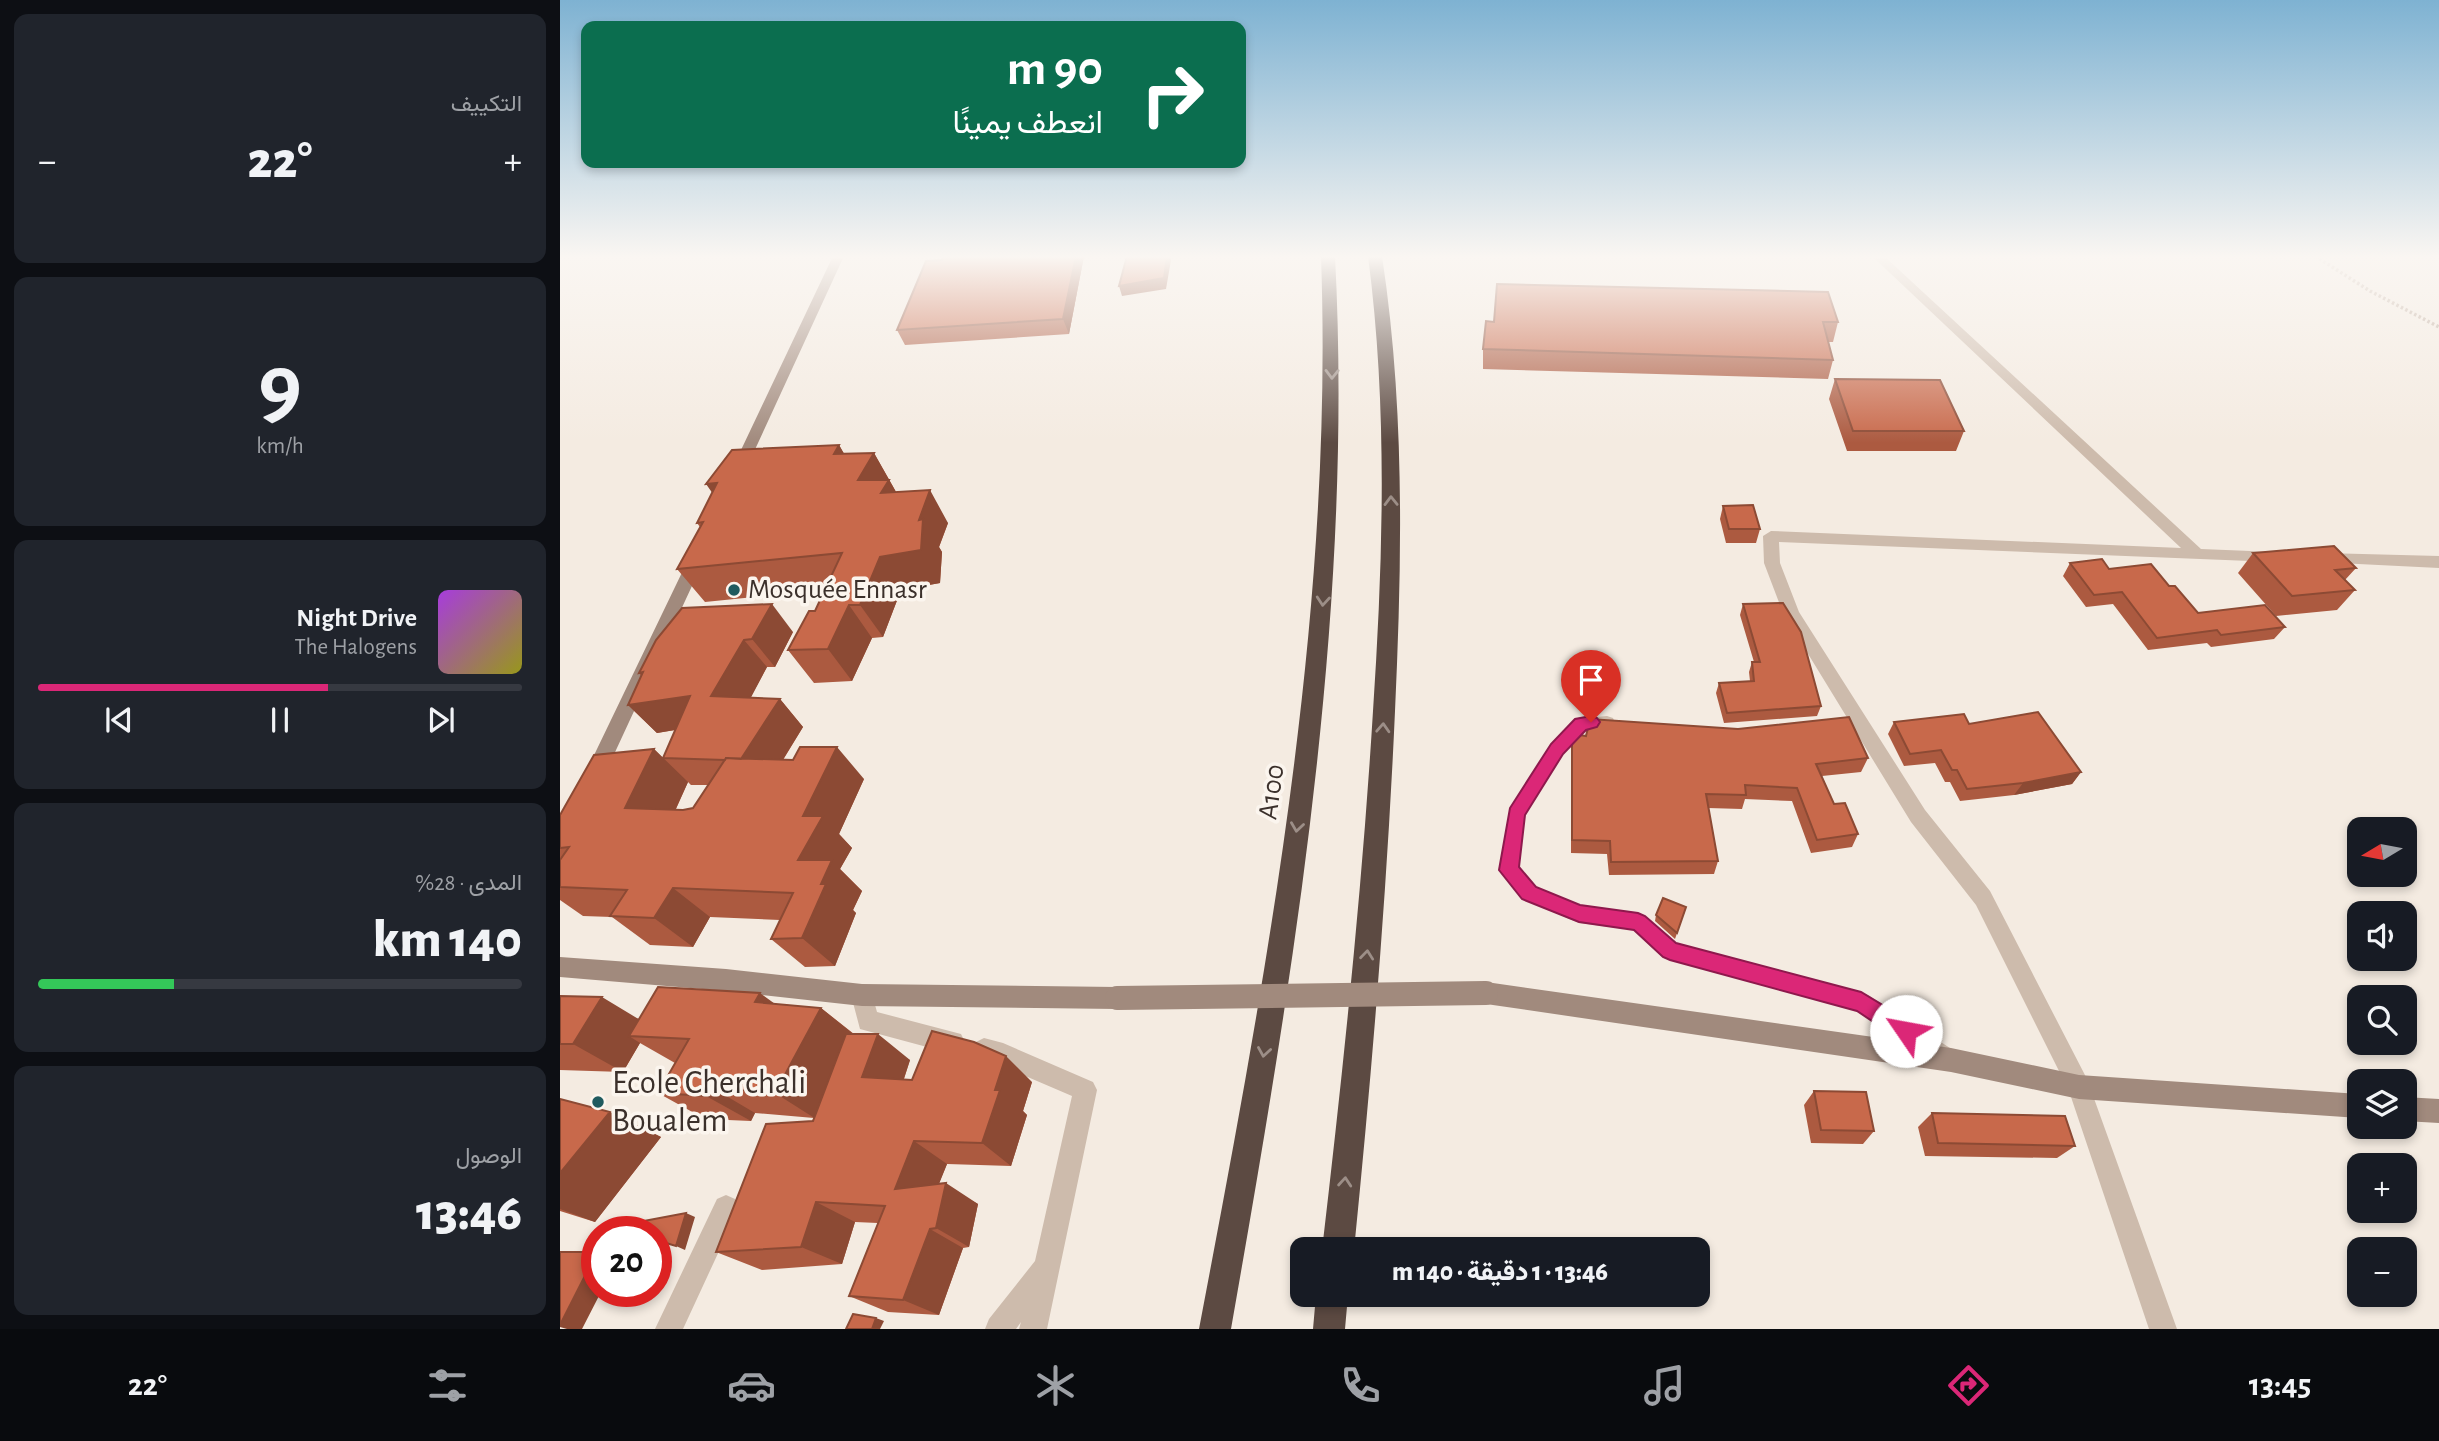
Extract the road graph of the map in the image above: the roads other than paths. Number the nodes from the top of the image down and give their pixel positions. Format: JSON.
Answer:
{"nodes":[{"id":1,"x":810,"y":318,"type":"edge"},
{"id":2,"x":1331,"y":318,"type":"edge"},
{"id":3,"x":1383,"y":318,"type":"edge"},
{"id":4,"x":1943,"y":318,"type":"edge"},
{"id":5,"x":733,"y":481,"type":"edge"},
{"id":6,"x":704,"y":544,"type":"edge"},
{"id":7,"x":2197,"y":554,"type":"junction"},
{"id":8,"x":2439,"y":562,"type":"edge"},
{"id":9,"x":1630,"y":725,"type":"edge"},
{"id":10,"x":586,"y":793,"type":"edge"},
{"id":11,"x":560,"y":967,"type":"edge"},
{"id":12,"x":862,"y":995,"type":"junction"},
{"id":13,"x":1951,"y":1060,"type":"junction"},
{"id":14,"x":2079,"y":1087,"type":"junction"},
{"id":15,"x":2347,"y":1105,"type":"edge"},
{"id":16,"x":2417,"y":1110,"type":"edge"},
{"id":17,"x":2439,"y":1111,"type":"edge"},
{"id":18,"x":726,"y":1208,"type":"dead end"},
{"id":19,"x":1339,"y":1237,"type":"edge"},
{"id":20,"x":1047,"y":1266,"type":"junction"},
{"id":21,"x":1331,"y":1307,"type":"edge"},
{"id":22,"x":669,"y":1329,"type":"edge"},
{"id":23,"x":999,"y":1329,"type":"edge"},
{"id":24,"x":1033,"y":1329,"type":"edge"},
{"id":25,"x":1215,"y":1329,"type":"edge"},
{"id":26,"x":1328,"y":1329,"type":"edge"},
{"id":27,"x":2163,"y":1329,"type":"edge"}],
"edges":[{"from":1,"to":5,"type":"street"},
{"from":2,"to":25,"type":"highway","name":"A100","number":"A100","one_way":true},
{"from":19,"to":3,"type":"highway","one_way":true},
{"from":4,"to":7,"type":"street"},
{"from":6,"to":10,"type":"street"},
{"from":7,"to":8,"type":"street"},
{"from":7,"to":14,"type":"street"},
{"from":9,"to":13,"type":"lane"},
{"from":11,"to":12,"type":"street"},
{"from":12,"to":13,"type":"street","bridge":true},
{"from":12,"to":20,"type":"street"},
{"from":13,"to":14,"type":"street"},
{"from":14,"to":15,"type":"street"},
{"from":14,"to":27,"type":"street"},
{"from":16,"to":17,"type":"street"},
{"from":18,"to":22,"type":"street"},
{"from":20,"to":23,"type":"street"},
{"from":20,"to":24,"type":"street"},
{"from":21,"to":26,"type":"highway"}]}
